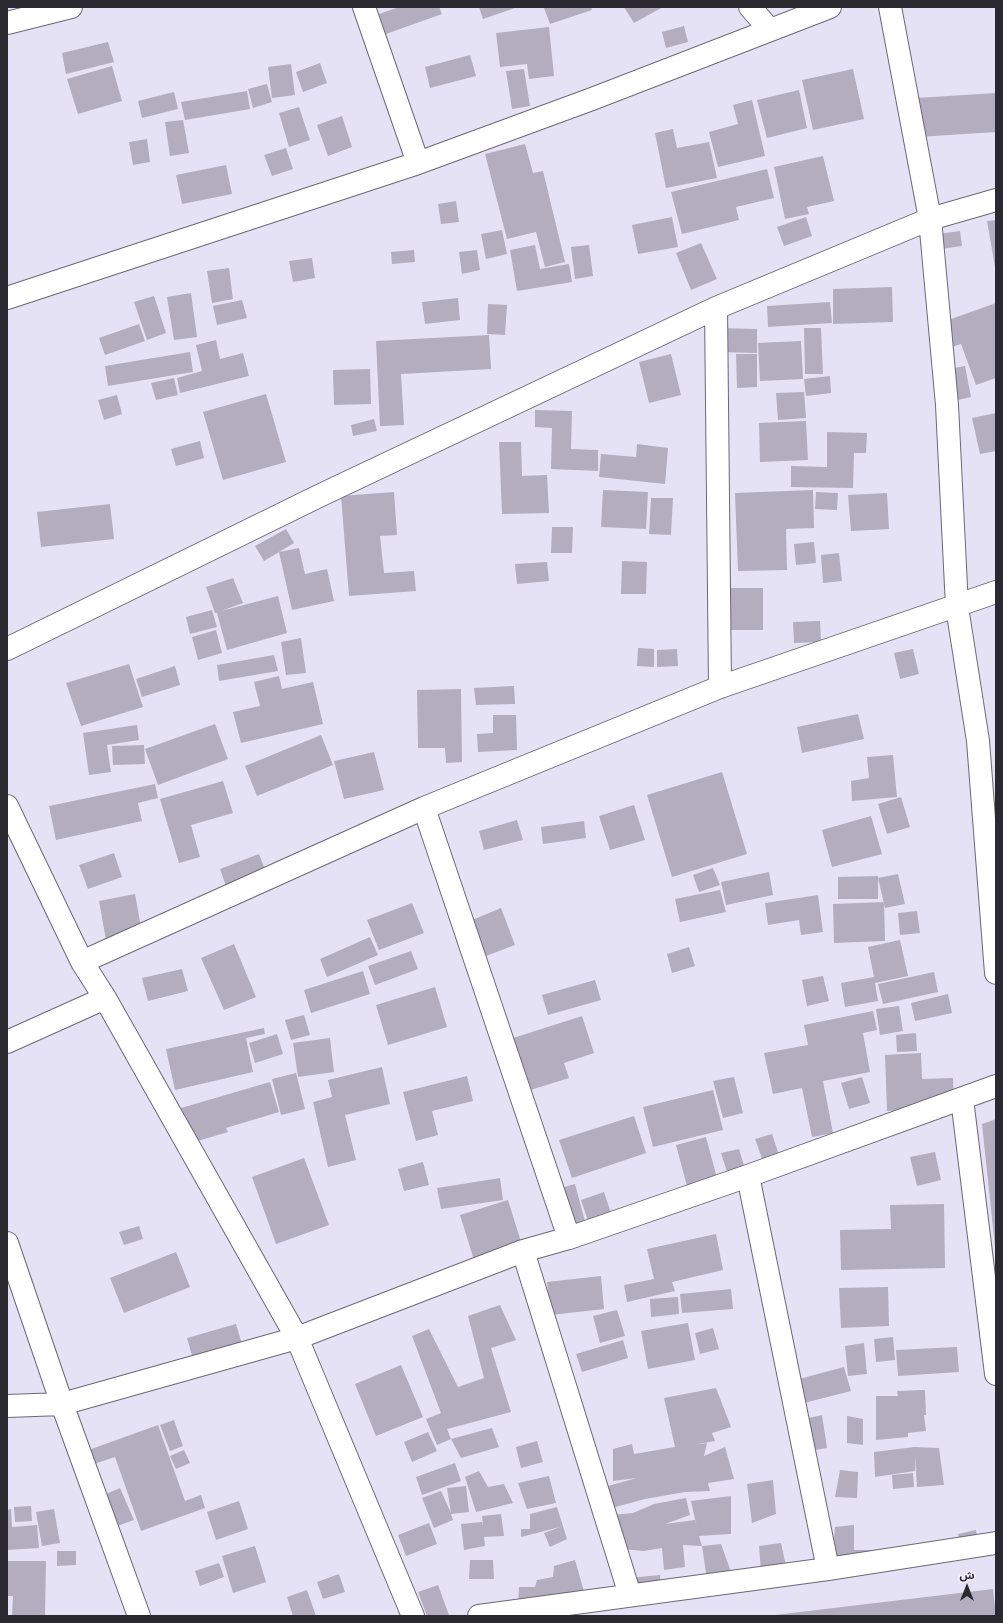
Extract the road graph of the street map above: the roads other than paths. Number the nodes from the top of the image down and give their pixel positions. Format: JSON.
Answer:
{"nodes":[{"id":1,"x":71,"y":7,"type":"edge"},
{"id":2,"x":364,"y":7,"type":"edge"},
{"id":3,"x":750,"y":7,"type":"edge"},
{"id":4,"x":830,"y":7,"type":"edge"},
{"id":5,"x":890,"y":7,"type":"edge"},
{"id":6,"x":7,"y":23,"type":"edge"},
{"id":7,"x":770,"y":30,"type":"junction"},
{"id":8,"x":418,"y":163,"type":"junction"},
{"id":9,"x":996,"y":200,"type":"edge"},
{"id":10,"x":930,"y":219,"type":"junction"},
{"id":11,"x":7,"y":298,"type":"edge"},
{"id":12,"x":716,"y":308,"type":"junction"},
{"id":13,"x":996,"y":592,"type":"edge"},
{"id":14,"x":957,"y":607,"type":"junction"},
{"id":15,"x":7,"y":649,"type":"edge"},
{"id":16,"x":720,"y":687,"type":"junction"},
{"id":17,"x":7,"y":806,"type":"edge"},
{"id":18,"x":424,"y":808,"type":"junction"},
{"id":19,"x":82,"y":962,"type":"junction"},
{"id":20,"x":996,"y":973,"type":"edge"},
{"id":21,"x":105,"y":998,"type":"junction"},
{"id":22,"x":7,"y":1042,"type":"edge"},
{"id":23,"x":996,"y":1086,"type":"edge"},
{"id":24,"x":962,"y":1099,"type":"junction"},
{"id":25,"x":748,"y":1176,"type":"junction"},
{"id":26,"x":569,"y":1238,"type":"junction"},
{"id":27,"x":7,"y":1243,"type":"edge"},
{"id":28,"x":523,"y":1251,"type":"junction"},
{"id":29,"x":990,"y":1275,"type":"edge"},
{"id":30,"x":298,"y":1338,"type":"junction"},
{"id":31,"x":996,"y":1374,"type":"edge"},
{"id":32,"x":62,"y":1404,"type":"junction"},
{"id":33,"x":7,"y":1406,"type":"edge"},
{"id":34,"x":996,"y":1543,"type":"edge"},
{"id":35,"x":828,"y":1569,"type":"junction"},
{"id":36,"x":630,"y":1595,"type":"junction"},
{"id":37,"x":139,"y":1616,"type":"edge"},
{"id":38,"x":412,"y":1616,"type":"edge"},
{"id":39,"x":479,"y":1616,"type":"edge"}],
"edges":[{"from":1,"to":6,"type":"street"},
{"from":2,"to":8,"type":"street"},
{"from":3,"to":7,"type":"street"},
{"from":4,"to":7,"type":"street"},
{"from":5,"to":10,"type":"street"},
{"from":7,"to":8,"type":"street"},
{"from":8,"to":11,"type":"street"},
{"from":9,"to":10,"type":"street"},
{"from":10,"to":12,"type":"street"},
{"from":10,"to":14,"type":"street"},
{"from":12,"to":15,"type":"street"},
{"from":12,"to":16,"type":"street"},
{"from":13,"to":14,"type":"street"},
{"from":14,"to":16,"type":"street"},
{"from":14,"to":20,"type":"street"},
{"from":16,"to":18,"type":"street"},
{"from":17,"to":19,"type":"street"},
{"from":18,"to":19,"type":"street"},
{"from":18,"to":26,"type":"street"},
{"from":19,"to":21,"type":"street"},
{"from":21,"to":22,"type":"street"},
{"from":21,"to":30,"type":"street"},
{"from":23,"to":24,"type":"street"},
{"from":24,"to":25,"type":"street"},
{"from":24,"to":29,"type":"street"},
{"from":25,"to":26,"type":"street"},
{"from":25,"to":35,"type":"street"},
{"from":26,"to":28,"type":"street"},
{"from":27,"to":32,"type":"street"},
{"from":28,"to":30,"type":"street"},
{"from":28,"to":36,"type":"street"},
{"from":29,"to":31,"type":"street"},
{"from":30,"to":32,"type":"street"},
{"from":30,"to":38,"type":"street"},
{"from":32,"to":33,"type":"street"},
{"from":32,"to":37,"type":"street"},
{"from":34,"to":35,"type":"street"},
{"from":35,"to":36,"type":"street"},
{"from":36,"to":39,"type":"street"}]}
